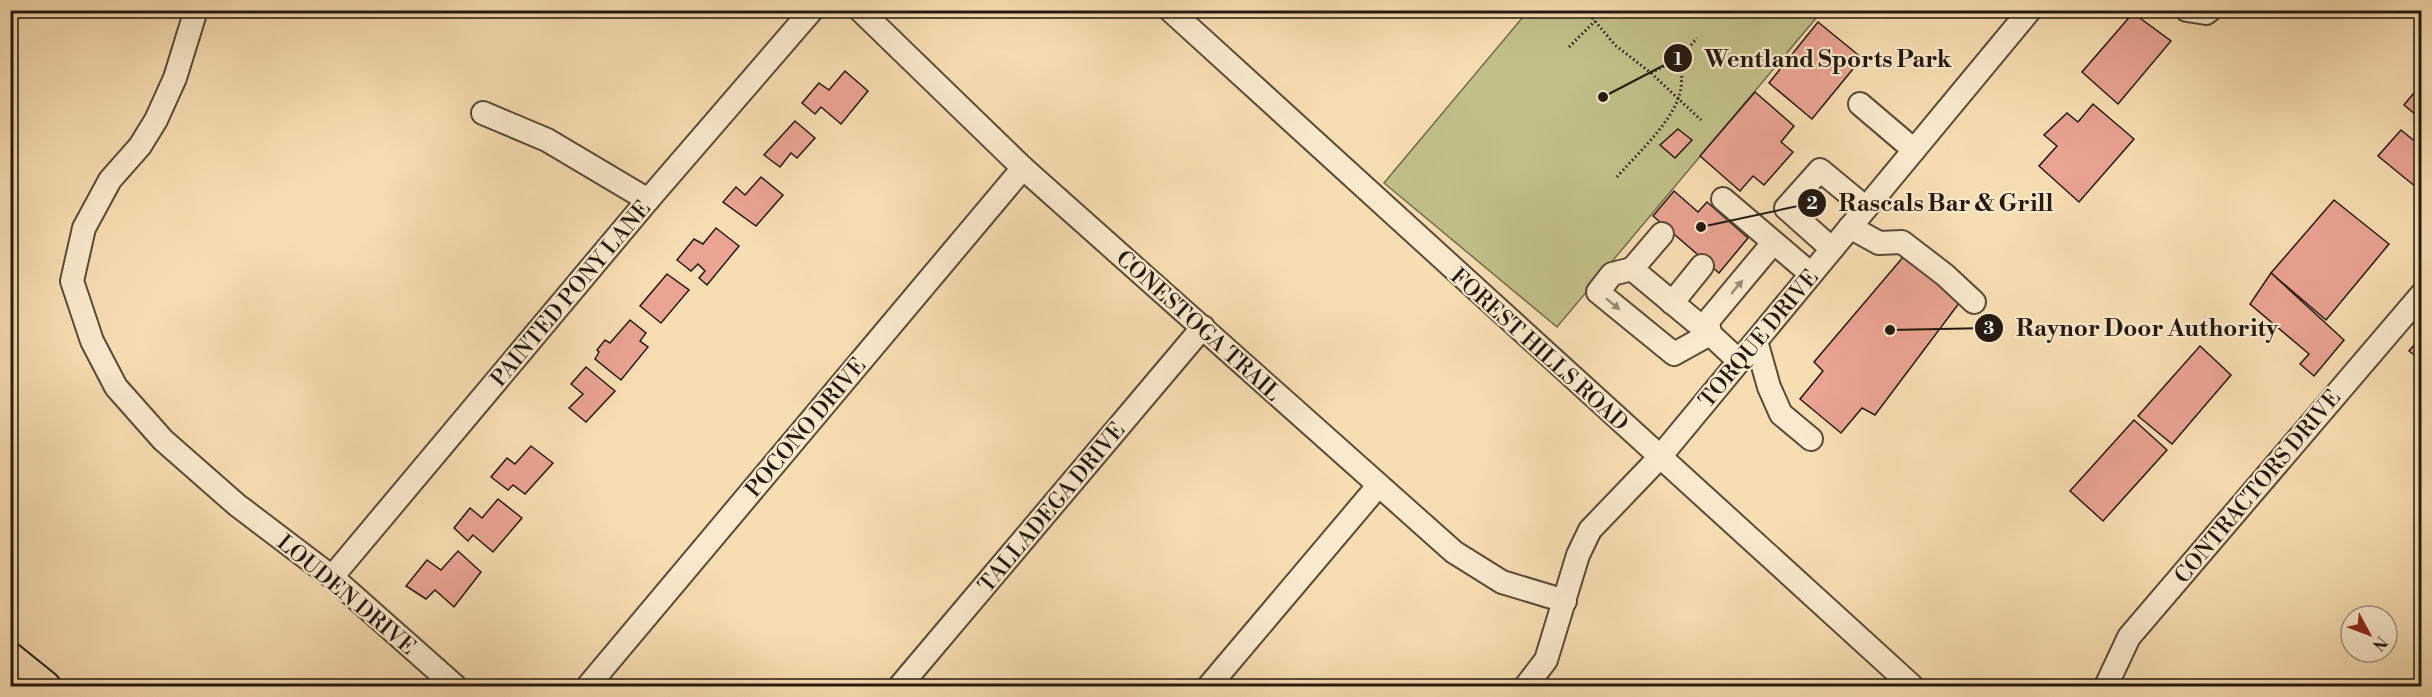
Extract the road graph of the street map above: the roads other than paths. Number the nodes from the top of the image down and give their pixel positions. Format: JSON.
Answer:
{"nodes":[{"id":1,"x":196,"y":10,"type":"edge"},
{"id":2,"x":812,"y":10,"type":"edge"},
{"id":3,"x":860,"y":10,"type":"edge"},
{"id":4,"x":1170,"y":10,"type":"edge"},
{"id":5,"x":2030,"y":10,"type":"edge"},
{"id":6,"x":2187,"y":10,"type":"edge"},
{"id":7,"x":2210,"y":10,"type":"edge"},
{"id":8,"x":1860,"y":104,"type":"dead end"},
{"id":9,"x":483,"y":113,"type":"dead end"},
{"id":10,"x":1914,"y":150,"type":"junction"},
{"id":11,"x":1023,"y":168,"type":"junction"},
{"id":12,"x":1723,"y":199,"type":"dead end"},
{"id":13,"x":648,"y":200,"type":"junction"},
{"id":14,"x":1866,"y":208,"type":"junction"},
{"id":15,"x":1850,"y":227,"type":"junction"},
{"id":16,"x":1662,"y":234,"type":"dead end"},
{"id":17,"x":1773,"y":243,"type":"junction"},
{"id":18,"x":1832,"y":249,"type":"junction"},
{"id":19,"x":1702,"y":267,"type":"dead end"},
{"id":20,"x":1632,"y":270,"type":"junction"},
{"id":21,"x":1811,"y":274,"type":"junction"},
{"id":22,"x":2421,"y":294,"type":"edge"},
{"id":23,"x":1974,"y":302,"type":"dead end"},
{"id":24,"x":1672,"y":303,"type":"junction"},
{"id":25,"x":1203,"y":327,"type":"junction"},
{"id":26,"x":1710,"y":334,"type":"junction"},
{"id":27,"x":1756,"y":341,"type":"junction"},
{"id":28,"x":1739,"y":362,"type":"junction"},
{"id":29,"x":1811,"y":439,"type":"dead end"},
{"id":30,"x":1659,"y":458,"type":"junction"},
{"id":31,"x":1378,"y":486,"type":"junction"},
{"id":32,"x":332,"y":578,"type":"junction"},
{"id":33,"x":1565,"y":601,"type":"junction"},
{"id":34,"x":10,"y":657,"type":"edge"},
{"id":35,"x":46,"y":687,"type":"edge"},
{"id":36,"x":455,"y":687,"type":"edge"},
{"id":37,"x":588,"y":687,"type":"edge"},
{"id":38,"x":900,"y":687,"type":"edge"},
{"id":39,"x":1209,"y":687,"type":"edge"},
{"id":40,"x":1527,"y":687,"type":"edge"},
{"id":41,"x":1912,"y":687,"type":"edge"},
{"id":42,"x":2106,"y":687,"type":"edge"}],
"edges":[{"from":1,"to":32,"type":"street","name":"LOUDEN DRIVE"},
{"from":2,"to":13,"type":"street","name":"PAINTED PONY LANE"},
{"from":3,"to":11,"type":"street","name":"CONESTOGA TRAIL"},
{"from":4,"to":30,"type":"street","name":"FOREST HILLS ROAD"},
{"from":5,"to":10,"type":"street","name":"TORQUE DRIVE"},
{"from":6,"to":7,"type":"street"},
{"from":8,"to":10,"type":"street"},
{"from":9,"to":13,"type":"street"},
{"from":10,"to":14,"type":"street","name":"TORQUE DRIVE"},
{"from":11,"to":25,"type":"street","name":"CONESTOGA TRAIL"},
{"from":11,"to":37,"type":"street","name":"POCONO DRIVE"},
{"from":12,"to":17,"type":"street"},
{"from":13,"to":32,"type":"street","name":"PAINTED PONY LANE"},
{"from":14,"to":15,"type":"street","name":"TORQUE DRIVE"},
{"from":14,"to":18,"type":"street"},
{"from":15,"to":18,"type":"street","name":"TORQUE DRIVE"},
{"from":15,"to":23,"type":"street"},
{"from":16,"to":20,"type":"street"},
{"from":17,"to":21,"type":"street"},
{"from":26,"to":17,"type":"street","one_way":true},
{"from":18,"to":21,"type":"street","name":"TORQUE DRIVE"},
{"from":19,"to":24,"type":"street"},
{"from":20,"to":24,"type":"street"},
{"from":20,"to":26,"type":"street","one_way":true},
{"from":21,"to":27,"type":"street","name":"TORQUE DRIVE"},
{"from":22,"to":42,"type":"street","name":"CONTRACTORS DRIVE"},
{"from":24,"to":26,"type":"street"},
{"from":25,"to":31,"type":"street","name":"CONESTOGA TRAIL"},
{"from":25,"to":38,"type":"street","name":"TALLADEGA DRIVE"},
{"from":26,"to":28,"type":"street"},
{"from":27,"to":28,"type":"street","name":"TORQUE DRIVE"},
{"from":27,"to":29,"type":"street"},
{"from":28,"to":30,"type":"street","name":"TORQUE DRIVE"},
{"from":30,"to":33,"type":"street","name":"TORQUE DRIVE"},
{"from":30,"to":41,"type":"street","name":"FOREST HILLS ROAD"},
{"from":31,"to":33,"type":"street","name":"CONESTOGA TRAIL"},
{"from":31,"to":39,"type":"street"},
{"from":32,"to":36,"type":"street","name":"LOUDEN DRIVE"},
{"from":33,"to":40,"type":"street","name":"TORQUE DRIVE"},
{"from":34,"to":35,"type":"main road"}]}
